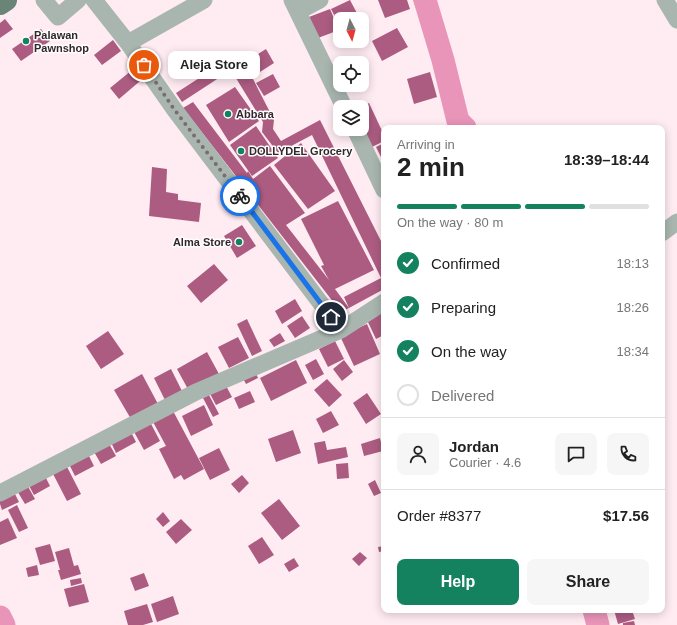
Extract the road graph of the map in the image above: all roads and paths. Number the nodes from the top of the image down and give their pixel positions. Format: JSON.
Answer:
{"nodes":[{"id":1,"x":6,"y":0,"type":"edge"},
{"id":2,"x":44,"y":0,"type":"edge"},
{"id":3,"x":78,"y":0,"type":"edge"},
{"id":4,"x":94,"y":0,"type":"edge"},
{"id":5,"x":204,"y":0,"type":"edge"},
{"id":6,"x":320,"y":0,"type":"edge"},
{"id":7,"x":665,"y":0,"type":"edge"},
{"id":8,"x":0,"y":4,"type":"edge"},
{"id":9,"x":295,"y":6,"type":"edge"},
{"id":10,"x":677,"y":20,"type":"edge"},
{"id":11,"x":128,"y":43,"type":"junction"},
{"id":12,"x":341,"y":100,"type":"edge"},
{"id":13,"x":358,"y":136,"type":"edge"},
{"id":14,"x":381,"y":184,"type":"edge"},
{"id":15,"x":677,"y":222,"type":"edge"},
{"id":16,"x":665,"y":231,"type":"edge"},
{"id":17,"x":381,"y":304,"type":"edge"},
{"id":18,"x":341,"y":330,"type":"junction"},
{"id":19,"x":0,"y":493,"type":"edge"}],
"edges":[{"from":1,"to":8,"type":"main road"},
{"from":2,"to":3,"type":"street"},
{"from":4,"to":11,"type":"street"},
{"from":5,"to":11,"type":"street"},
{"from":6,"to":9,"type":"street"},
{"from":7,"to":10,"type":"street"},
{"from":9,"to":12,"type":"street"},
{"from":11,"to":18,"type":"street"},
{"from":13,"to":14,"type":"street"},
{"from":15,"to":16,"type":"street"},
{"from":17,"to":18,"type":"street"},
{"from":18,"to":19,"type":"street"}]}
